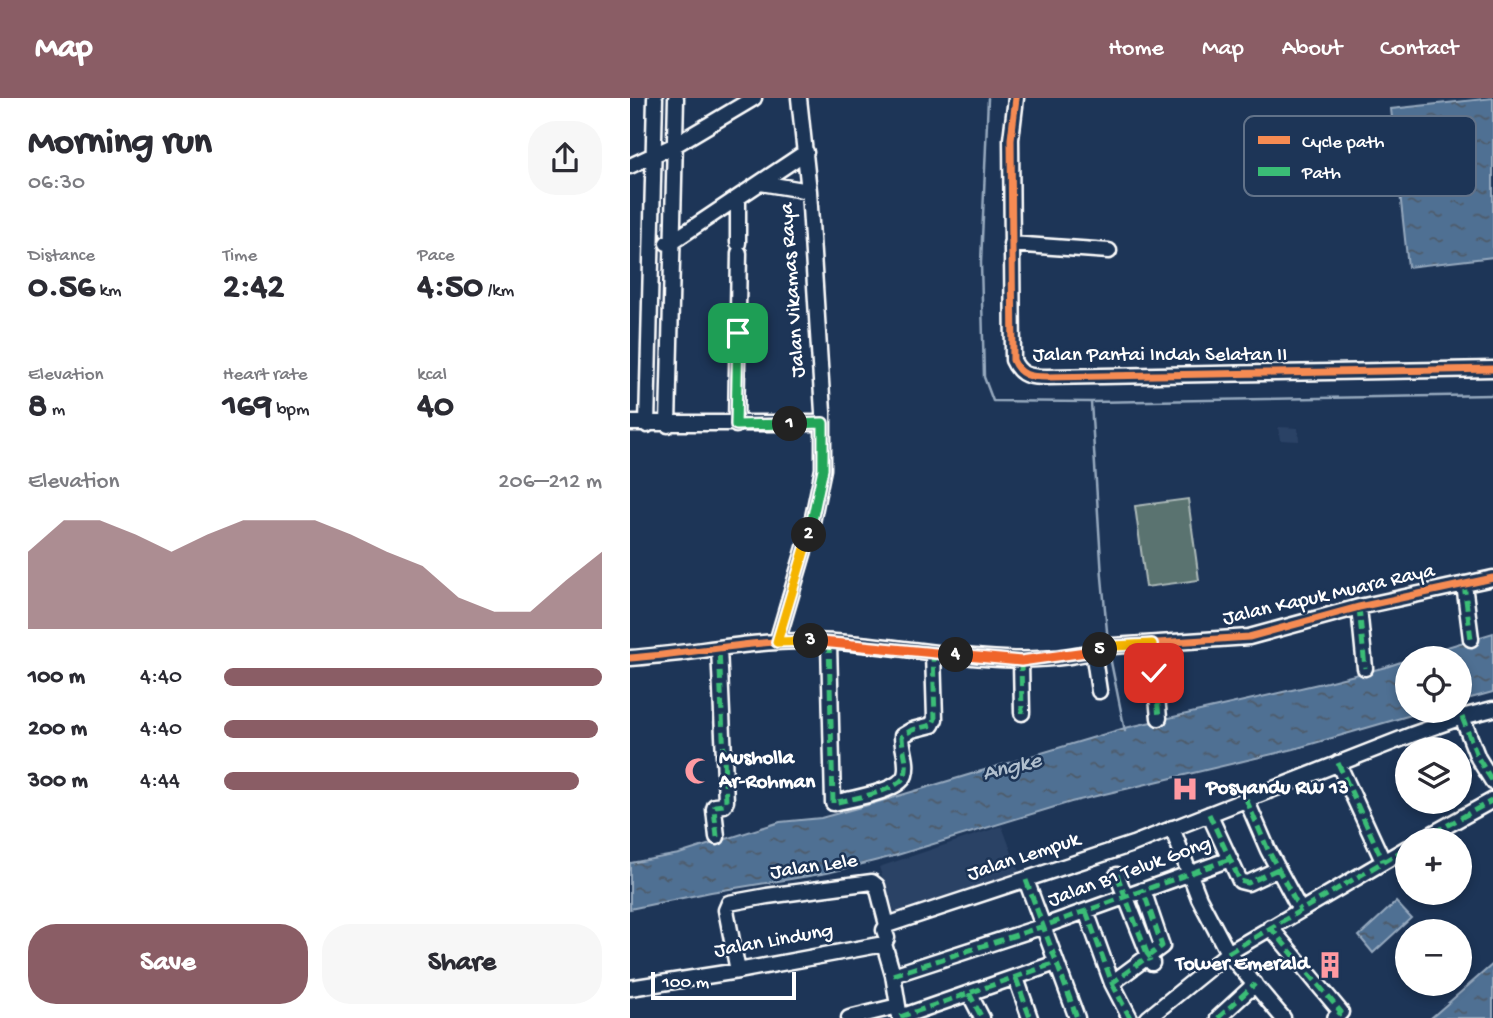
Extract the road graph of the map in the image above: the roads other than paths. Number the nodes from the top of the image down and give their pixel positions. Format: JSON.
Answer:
{"nodes":[{"id":1,"x":655,"y":98,"type":"edge"},
{"id":2,"x":676,"y":98,"type":"edge"},
{"id":3,"x":754,"y":98,"type":"edge"},
{"id":4,"x":799,"y":98,"type":"edge"},
{"id":5,"x":1016,"y":98,"type":"edge"},
{"id":6,"x":664,"y":150,"type":"junction"},
{"id":7,"x":806,"y":152,"type":"junction"},
{"id":8,"x":630,"y":166,"type":"edge"},
{"id":9,"x":761,"y":183,"type":"junction"},
{"id":10,"x":809,"y":191,"type":"junction"},
{"id":11,"x":738,"y":198,"type":"junction"},
{"id":12,"x":663,"y":243,"type":"junction"},
{"id":13,"x":1011,"y":244,"type":"junction"},
{"id":14,"x":1109,"y":251,"type":"dead end"},
{"id":15,"x":1493,"y":369,"type":"edge"},
{"id":16,"x":630,"y":423,"type":"edge"},
{"id":17,"x":823,"y":423,"type":"junction"},
{"id":18,"x":658,"y":425,"type":"junction"},
{"id":19,"x":736,"y":425,"type":"junction"},
{"id":20,"x":1493,"y":578,"type":"edge"},
{"id":21,"x":1464,"y":584,"type":"junction"},
{"id":22,"x":1359,"y":607,"type":"junction"},
{"id":23,"x":1471,"y":639,"type":"dead end"},
{"id":24,"x":777,"y":642,"type":"junction"},
{"id":25,"x":829,"y":643,"type":"junction"},
{"id":26,"x":1152,"y":644,"type":"junction"},
{"id":27,"x":719,"y":648,"type":"junction"},
{"id":28,"x":1104,"y":649,"type":"junction"},
{"id":29,"x":933,"y":653,"type":"junction"},
{"id":30,"x":630,"y":658,"type":"edge"},
{"id":31,"x":1021,"y":661,"type":"junction"},
{"id":32,"x":1365,"y":667,"type":"dead end"},
{"id":33,"x":1098,"y":691,"type":"dead end"},
{"id":34,"x":1493,"y":709,"type":"edge"},
{"id":35,"x":1022,"y":713,"type":"dead end"},
{"id":36,"x":1472,"y":714,"type":"edge"},
{"id":37,"x":1158,"y":718,"type":"dead end"},
{"id":38,"x":1446,"y":723,"type":"edge"},
{"id":39,"x":1464,"y":723,"type":"edge"},
{"id":40,"x":1338,"y":763,"type":"junction"},
{"id":41,"x":1493,"y":782,"type":"edge"},
{"id":42,"x":1246,"y":799,"type":"junction"},
{"id":43,"x":1493,"y":800,"type":"edge"},
{"id":44,"x":1209,"y":814,"type":"junction"},
{"id":45,"x":1172,"y":828,"type":"junction"},
{"id":46,"x":1443,"y":828,"type":"edge"},
{"id":47,"x":718,"y":838,"type":"dead end"},
{"id":48,"x":1395,"y":854,"type":"edge"},
{"id":49,"x":1230,"y":859,"type":"junction"},
{"id":50,"x":1383,"y":861,"type":"junction"},
{"id":51,"x":1278,"y":869,"type":"junction"},
{"id":52,"x":1190,"y":874,"type":"junction"},
{"id":53,"x":1116,"y":875,"type":"dead end"},
{"id":54,"x":1026,"y":880,"type":"junction"},
{"id":55,"x":1143,"y":890,"type":"junction"},
{"id":56,"x":1124,"y":896,"type":"junction"},
{"id":57,"x":1300,"y":909,"type":"junction"},
{"id":58,"x":1086,"y":911,"type":"junction"},
{"id":59,"x":887,"y":925,"type":"junction"},
{"id":60,"x":1044,"y":926,"type":"junction"},
{"id":61,"x":1270,"y":927,"type":"junction"},
{"id":62,"x":884,"y":944,"type":"junction"},
{"id":63,"x":1228,"y":953,"type":"junction"},
{"id":64,"x":1150,"y":960,"type":"junction"},
{"id":65,"x":1056,"y":963,"type":"junction"},
{"id":66,"x":738,"y":971,"type":"junction"},
{"id":67,"x":893,"y":975,"type":"junction"},
{"id":68,"x":1016,"y":978,"type":"junction"},
{"id":69,"x":1112,"y":983,"type":"junction"},
{"id":70,"x":1255,"y":984,"type":"junction"},
{"id":71,"x":630,"y":988,"type":"edge"},
{"id":72,"x":969,"y":993,"type":"junction"},
{"id":73,"x":899,"y":1014,"type":"edge"},
{"id":74,"x":1338,"y":1015,"type":"edge"},
{"id":75,"x":849,"y":1018,"type":"edge"},
{"id":76,"x":982,"y":1018,"type":"edge"},
{"id":77,"x":1030,"y":1018,"type":"edge"},
{"id":78,"x":1077,"y":1018,"type":"edge"},
{"id":79,"x":1130,"y":1018,"type":"edge"},
{"id":80,"x":1148,"y":1018,"type":"edge"},
{"id":81,"x":1218,"y":1018,"type":"edge"},
{"id":82,"x":1283,"y":1018,"type":"edge"}],
"edges":[{"from":1,"to":6,"type":"street"},
{"from":2,"to":6,"type":"street"},
{"from":3,"to":6,"type":"street"},
{"from":4,"to":7,"type":"street","name":"Jalan Vikamas Raya"},
{"from":5,"to":13,"type":"street","name":"Jalan Pantai Indah Selatan II"},
{"from":6,"to":8,"type":"street"},
{"from":6,"to":12,"type":"street"},
{"from":6,"to":12,"type":"street"},
{"from":7,"to":9,"type":"street"},
{"from":7,"to":10,"type":"street","name":"Jalan Vikamas Raya"},
{"from":9,"to":10,"type":"street"},
{"from":9,"to":11,"type":"street"},
{"from":10,"to":17,"type":"street","name":"Jalan Vikamas Raya"},
{"from":11,"to":12,"type":"street"},
{"from":11,"to":19,"type":"street"},
{"from":12,"to":18,"type":"street"},
{"from":13,"to":14,"type":"street"},
{"from":13,"to":15,"type":"street","name":"Jalan Pantai Indah Selatan II"},
{"from":16,"to":18,"type":"street"},
{"from":17,"to":19,"type":"street"},
{"from":17,"to":24,"type":"street","name":"Jalan Vikamas Raya"},
{"from":18,"to":19,"type":"street"},
{"from":20,"to":21,"type":"street","name":"Jalan Kapuk Muara Raya"},
{"from":21,"to":22,"type":"street","name":"Jalan Kapuk Muara Raya"},
{"from":21,"to":23,"type":"street"},
{"from":22,"to":26,"type":"street","name":"Jalan Kapuk Muara Raya"},
{"from":22,"to":32,"type":"street"},
{"from":24,"to":25,"type":"street","name":"Jalan Kapuk Muara Raya"},
{"from":24,"to":27,"type":"street","name":"Jalan Kapuk Muara Raya"},
{"from":25,"to":29,"type":"street","name":"Jalan Kapuk Muara Raya"},
{"from":25,"to":29,"type":"street"},
{"from":26,"to":28,"type":"street","name":"Jalan Kapuk Muara Raya"},
{"from":26,"to":37,"type":"street"},
{"from":27,"to":30,"type":"street","name":"Jalan Kapuk Muara Raya"},
{"from":27,"to":47,"type":"street"},
{"from":28,"to":31,"type":"street","name":"Jalan Kapuk Muara Raya"},
{"from":28,"to":33,"type":"street"},
{"from":29,"to":31,"type":"street","name":"Jalan Kapuk Muara Raya"},
{"from":31,"to":35,"type":"street"},
{"from":34,"to":36,"type":"street","name":"Jalan Lempuk"},
{"from":38,"to":40,"type":"street","name":"Jalan Lempuk"},
{"from":39,"to":41,"type":"street"},
{"from":40,"to":42,"type":"street","name":"Jalan Lempuk"},
{"from":40,"to":50,"type":"street"},
{"from":42,"to":44,"type":"street","name":"Jalan Lempuk"},
{"from":42,"to":51,"type":"street"},
{"from":43,"to":46,"type":"street"},
{"from":44,"to":45,"type":"street","name":"Jalan Lempuk"},
{"from":44,"to":49,"type":"street"},
{"from":45,"to":52,"type":"street"},
{"from":45,"to":54,"type":"street","name":"Jalan Lempuk"},
{"from":48,"to":50,"type":"street"},
{"from":49,"to":51,"type":"street"},
{"from":49,"to":52,"type":"street","name":"Jalan B1 Teluk Gong"},
{"from":50,"to":57,"type":"street"},
{"from":51,"to":57,"type":"street"},
{"from":52,"to":55,"type":"street","name":"Jalan B1 Teluk Gong"},
{"from":52,"to":63,"type":"street"},
{"from":53,"to":56,"type":"street"},
{"from":54,"to":59,"type":"street","name":"Jalan Lempuk"},
{"from":54,"to":60,"type":"street"},
{"from":55,"to":56,"type":"street","name":"Jalan B1 Teluk Gong"},
{"from":55,"to":64,"type":"street"},
{"from":56,"to":58,"type":"street","name":"Jalan B1 Teluk Gong"},
{"from":56,"to":64,"type":"street"},
{"from":57,"to":61,"type":"street"},
{"from":58,"to":60,"type":"street","name":"Jalan B1 Teluk Gong"},
{"from":58,"to":69,"type":"street"},
{"from":59,"to":62,"type":"street","name":"Jalan Lele"},
{"from":59,"to":66,"type":"street","name":"Jalan Lele"},
{"from":60,"to":65,"type":"street"},
{"from":60,"to":67,"type":"street","name":"Jalan B1 Teluk Gong"},
{"from":61,"to":63,"type":"street"},
{"from":61,"to":74,"type":"street"},
{"from":62,"to":66,"type":"street","name":"Jalan Lindung"},
{"from":62,"to":67,"type":"street","name":"Jalan Lele"},
{"from":63,"to":70,"type":"street"},
{"from":63,"to":80,"type":"street"},
{"from":64,"to":69,"type":"street"},
{"from":65,"to":68,"type":"street"},
{"from":65,"to":78,"type":"street"},
{"from":66,"to":71,"type":"street","name":"Jalan Lindung"},
{"from":67,"to":73,"type":"street","name":"Jalan Lele"},
{"from":68,"to":72,"type":"street"},
{"from":68,"to":77,"type":"street"},
{"from":69,"to":79,"type":"street"},
{"from":70,"to":81,"type":"street"},
{"from":70,"to":82,"type":"street"},
{"from":72,"to":73,"type":"street"},
{"from":72,"to":76,"type":"street"},
{"from":73,"to":75,"type":"street"}]}
